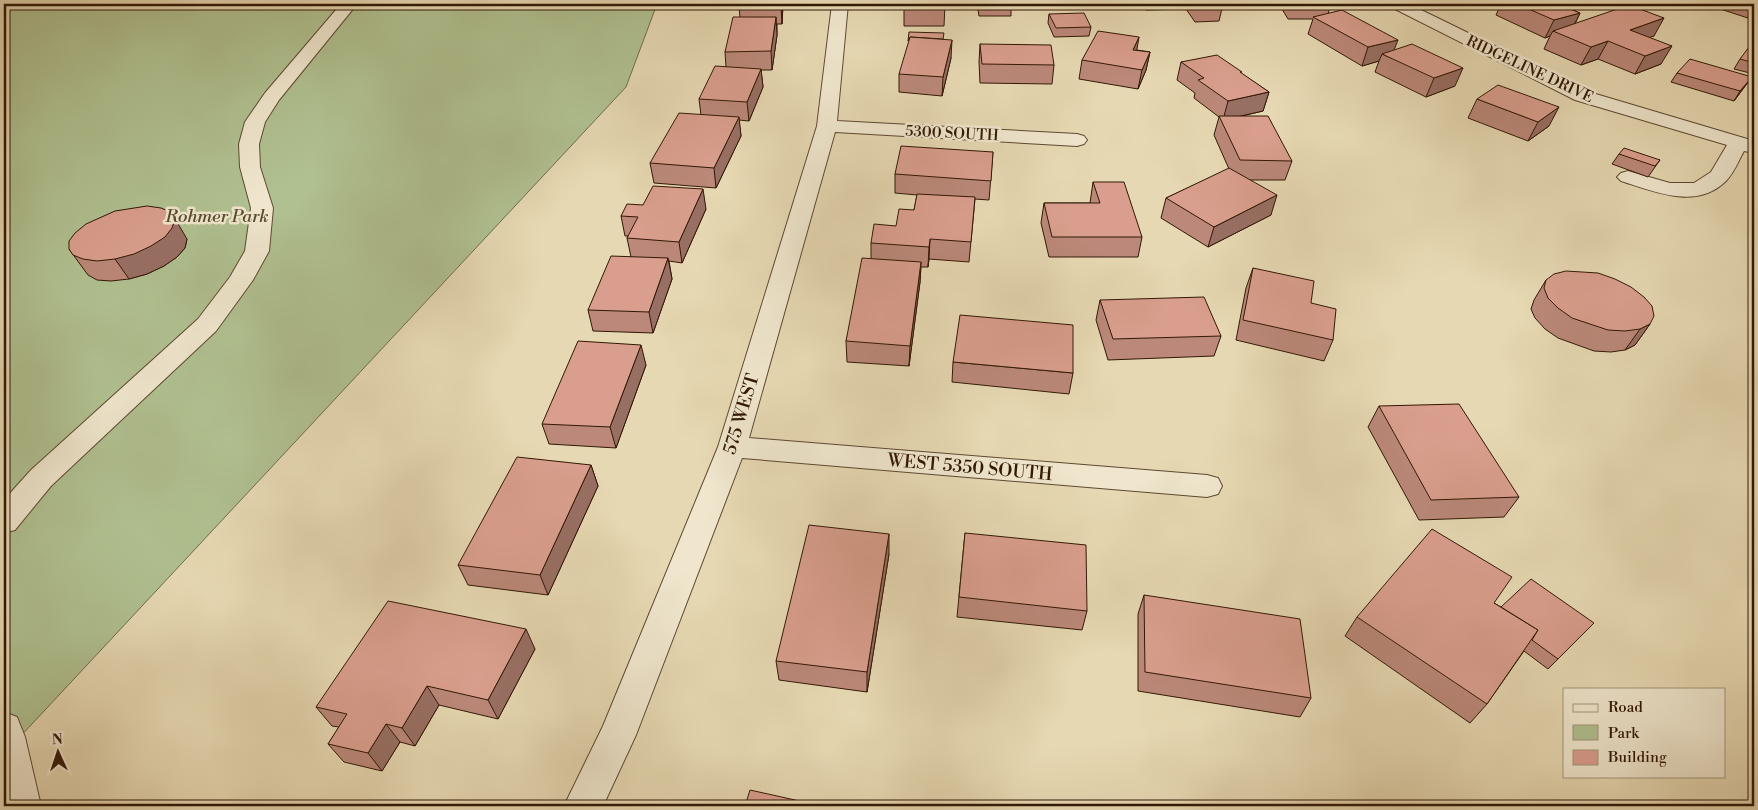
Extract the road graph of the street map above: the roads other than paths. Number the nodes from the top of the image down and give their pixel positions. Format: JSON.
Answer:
{"nodes":[{"id":1,"x":349,"y":4,"type":"edge"},
{"id":2,"x":840,"y":4,"type":"edge"},
{"id":3,"x":1397,"y":4,"type":"edge"},
{"id":4,"x":827,"y":126,"type":"junction"},
{"id":5,"x":1077,"y":140,"type":"dead end"},
{"id":6,"x":1746,"y":145,"type":"edge"},
{"id":7,"x":1628,"y":177,"type":"dead end"},
{"id":8,"x":732,"y":447,"type":"junction"},
{"id":9,"x":1207,"y":486,"type":"dead end"},
{"id":10,"x":4,"y":521,"type":"edge"},
{"id":11,"x":4,"y":730,"type":"edge"},
{"id":12,"x":22,"y":806,"type":"edge"},
{"id":13,"x":583,"y":806,"type":"edge"}],
"edges":[{"from":1,"to":10,"type":"street"},
{"from":2,"to":4,"type":"street","name":"575 WEST"},
{"from":3,"to":6,"type":"street","name":"RIDGELINE DRIVE"},
{"from":4,"to":5,"type":"street","name":"5300 SOUTH"},
{"from":4,"to":8,"type":"street","name":"575 WEST"},
{"from":6,"to":7,"type":"street"},
{"from":8,"to":9,"type":"street","name":"WEST 5350 SOUTH"},
{"from":8,"to":13,"type":"street","name":"575 WEST"},
{"from":11,"to":12,"type":"street"}]}
